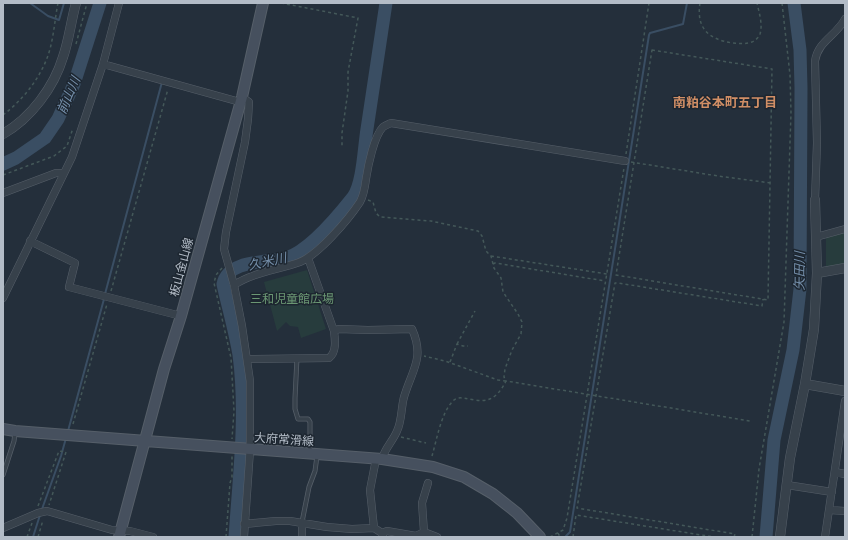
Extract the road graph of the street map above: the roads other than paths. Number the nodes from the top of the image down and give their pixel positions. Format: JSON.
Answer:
{"nodes":[{"id":1,"x":76,"y":3,"type":"edge"},
{"id":2,"x":119,"y":3,"type":"edge"},
{"id":3,"x":263,"y":3,"type":"edge"},
{"id":4,"x":845,"y":19,"type":"edge"},
{"id":5,"x":103,"y":64,"type":"junction"},
{"id":6,"x":241,"y":99,"type":"junction"},
{"id":7,"x":4,"y":131,"type":"edge"},
{"id":8,"x":625,"y":161,"type":"road end"},
{"id":9,"x":64,"y":173,"type":"junction"},
{"id":10,"x":3,"y":192,"type":"edge"},
{"id":11,"x":815,"y":200,"type":"joint"},
{"id":12,"x":845,"y":228,"type":"edge"},
{"id":13,"x":816,"y":237,"type":"junction"},
{"id":14,"x":30,"y":241,"type":"junction"},
{"id":15,"x":308,"y":258,"type":"junction"},
{"id":16,"x":845,"y":268,"type":"edge"},
{"id":17,"x":817,"y":273,"type":"junction"},
{"id":18,"x":234,"y":285,"type":"junction"},
{"id":19,"x":3,"y":298,"type":"edge"},
{"id":20,"x":181,"y":316,"type":"junction"},
{"id":21,"x":334,"y":331,"type":"junction"},
{"id":22,"x":297,"y":358,"type":"junction"},
{"id":23,"x":248,"y":359,"type":"junction"},
{"id":24,"x":805,"y":384,"type":"junction"},
{"id":25,"x":845,"y":391,"type":"edge"},
{"id":26,"x":845,"y":401,"type":"edge"},
{"id":27,"x":3,"y":429,"type":"edge"},
{"id":28,"x":15,"y":431,"type":"junction"},
{"id":29,"x":843,"y":433,"type":"edge"},
{"id":30,"x":146,"y":442,"type":"junction"},
{"id":31,"x":250,"y":450,"type":"junction"},
{"id":32,"x":314,"y":454,"type":"junction"},
{"id":33,"x":379,"y":459,"type":"junction"},
{"id":34,"x":835,"y":472,"type":"junction"},
{"id":35,"x":845,"y":474,"type":"edge"},
{"id":36,"x":3,"y":475,"type":"edge"},
{"id":37,"x":428,"y":483,"type":"dead end"},
{"id":38,"x":787,"y":485,"type":"junction"},
{"id":39,"x":832,"y":492,"type":"junction"},
{"id":40,"x":829,"y":510,"type":"junction"},
{"id":41,"x":845,"y":511,"type":"edge"},
{"id":42,"x":302,"y":522,"type":"junction"},
{"id":43,"x":244,"y":524,"type":"junction"},
{"id":44,"x":3,"y":528,"type":"edge"},
{"id":45,"x":374,"y":528,"type":"junction"},
{"id":46,"x":424,"y":532,"type":"junction"},
{"id":47,"x":120,"y":534,"type":"edge"},
{"id":48,"x":383,"y":535,"type":"edge"},
{"id":49,"x":153,"y":537,"type":"edge"},
{"id":50,"x":244,"y":537,"type":"edge"},
{"id":51,"x":302,"y":537,"type":"edge"},
{"id":52,"x":437,"y":537,"type":"edge"},
{"id":53,"x":540,"y":537,"type":"edge"},
{"id":54,"x":780,"y":537,"type":"edge"},
{"id":55,"x":825,"y":537,"type":"edge"}],
"edges":[{"from":1,"to":7,"type":"street"},
{"from":2,"to":5,"type":"street"},
{"from":3,"to":6,"type":"main road","name":"板山金山線"},
{"from":4,"to":11,"type":"street"},
{"from":5,"to":6,"type":"street"},
{"from":5,"to":9,"type":"street"},
{"from":6,"to":18,"type":"street"},
{"from":6,"to":20,"type":"main road","name":"板山金山線"},
{"from":8,"to":15,"type":"street"},
{"from":9,"to":10,"type":"street"},
{"from":9,"to":14,"type":"street"},
{"from":11,"to":13,"type":"street"},
{"from":12,"to":13,"type":"street"},
{"from":13,"to":17,"type":"street"},
{"from":14,"to":19,"type":"street"},
{"from":14,"to":20,"type":"street"},
{"from":15,"to":18,"type":"street"},
{"from":15,"to":21,"type":"street"},
{"from":16,"to":17,"type":"street"},
{"from":17,"to":24,"type":"street"},
{"from":18,"to":23,"type":"street"},
{"from":20,"to":30,"type":"main road","name":"板山金山線"},
{"from":21,"to":22,"type":"street"},
{"from":21,"to":33,"type":"street"},
{"from":22,"to":23,"type":"street"},
{"from":22,"to":32,"type":"lane"},
{"from":23,"to":31,"type":"street"},
{"from":24,"to":25,"type":"street"},
{"from":24,"to":38,"type":"street"},
{"from":26,"to":29,"type":"street"},
{"from":27,"to":28,"type":"main road","name":"大府常滑線"},
{"from":28,"to":30,"type":"main road","name":"大府常滑線"},
{"from":28,"to":36,"type":"lane"},
{"from":29,"to":34,"type":"street"},
{"from":30,"to":31,"type":"main road","name":"大府常滑線"},
{"from":30,"to":47,"type":"main road","name":"板山金山線"},
{"from":31,"to":32,"type":"main road","name":"大府常滑線"},
{"from":31,"to":43,"type":"street"},
{"from":32,"to":33,"type":"main road","name":"大府常滑線"},
{"from":32,"to":42,"type":"lane"},
{"from":33,"to":45,"type":"street"},
{"from":33,"to":53,"type":"main road","name":"大府常滑線"},
{"from":34,"to":35,"type":"street"},
{"from":34,"to":39,"type":"street"},
{"from":37,"to":46,"type":"street"},
{"from":38,"to":39,"type":"street"},
{"from":38,"to":54,"type":"street"},
{"from":39,"to":40,"type":"street"},
{"from":40,"to":41,"type":"street"},
{"from":40,"to":55,"type":"street"},
{"from":42,"to":43,"type":"street"},
{"from":42,"to":45,"type":"street"},
{"from":42,"to":51,"type":"street"},
{"from":43,"to":50,"type":"street"},
{"from":44,"to":47,"type":"street"},
{"from":45,"to":48,"type":"street"},
{"from":46,"to":48,"type":"street"},
{"from":46,"to":52,"type":"street"},
{"from":47,"to":49,"type":"street"}]}
